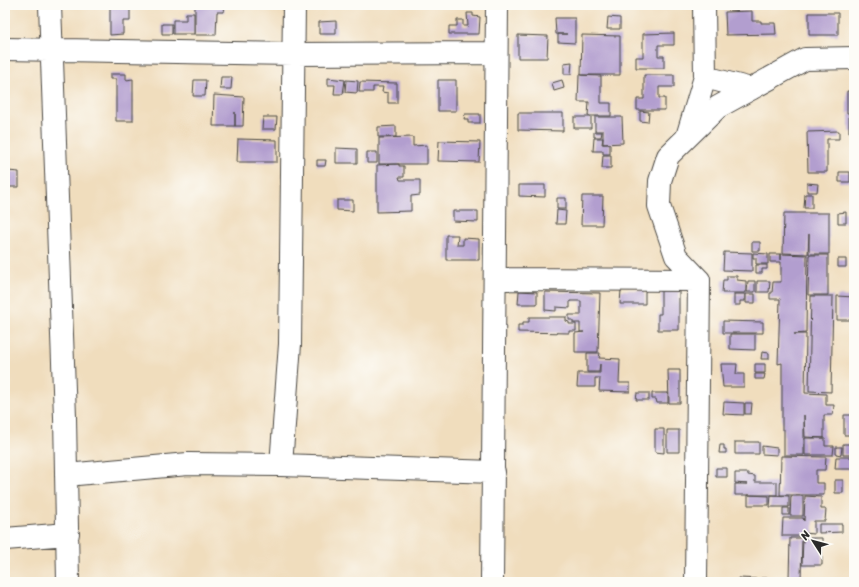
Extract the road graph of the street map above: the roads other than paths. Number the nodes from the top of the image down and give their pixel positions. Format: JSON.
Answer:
{"nodes":[{"id":1,"x":50,"y":5,"type":"edge"},
{"id":2,"x":294,"y":5,"type":"edge"},
{"id":3,"x":497,"y":5,"type":"edge"},
{"id":4,"x":704,"y":5,"type":"edge"},
{"id":5,"x":5,"y":49,"type":"edge"},
{"id":6,"x":50,"y":49,"type":"junction"},
{"id":7,"x":496,"y":53,"type":"junction"},
{"id":8,"x":294,"y":54,"type":"junction"},
{"id":9,"x":854,"y":58,"type":"edge"},
{"id":10,"x":705,"y":77,"type":"junction"},
{"id":11,"x":751,"y":89,"type":"junction"},
{"id":12,"x":686,"y":138,"type":"junction"},
{"id":13,"x":495,"y":279,"type":"junction"},
{"id":14,"x":699,"y":280,"type":"junction"},
{"id":15,"x":281,"y":465,"type":"junction"},
{"id":16,"x":494,"y":472,"type":"junction"},
{"id":17,"x":66,"y":475,"type":"junction"},
{"id":18,"x":68,"y":534,"type":"junction"},
{"id":19,"x":5,"y":539,"type":"edge"},
{"id":20,"x":68,"y":582,"type":"edge"},
{"id":21,"x":492,"y":582,"type":"edge"},
{"id":22,"x":696,"y":582,"type":"edge"}],
"edges":[{"from":1,"to":6,"type":"street"},
{"from":2,"to":8,"type":"street"},
{"from":3,"to":7,"type":"street"},
{"from":4,"to":10,"type":"street"},
{"from":5,"to":6,"type":"street"},
{"from":6,"to":8,"type":"street"},
{"from":6,"to":17,"type":"street"},
{"from":7,"to":8,"type":"street"},
{"from":7,"to":13,"type":"street"},
{"from":8,"to":15,"type":"street"},
{"from":9,"to":11,"type":"street"},
{"from":10,"to":11,"type":"street"},
{"from":10,"to":12,"type":"street"},
{"from":11,"to":12,"type":"street"},
{"from":12,"to":14,"type":"street"},
{"from":13,"to":14,"type":"street"},
{"from":13,"to":16,"type":"street"},
{"from":14,"to":22,"type":"street"},
{"from":15,"to":16,"type":"street"},
{"from":15,"to":17,"type":"street"},
{"from":16,"to":21,"type":"street"},
{"from":17,"to":18,"type":"street"},
{"from":18,"to":19,"type":"street"},
{"from":18,"to":20,"type":"street"}]}
